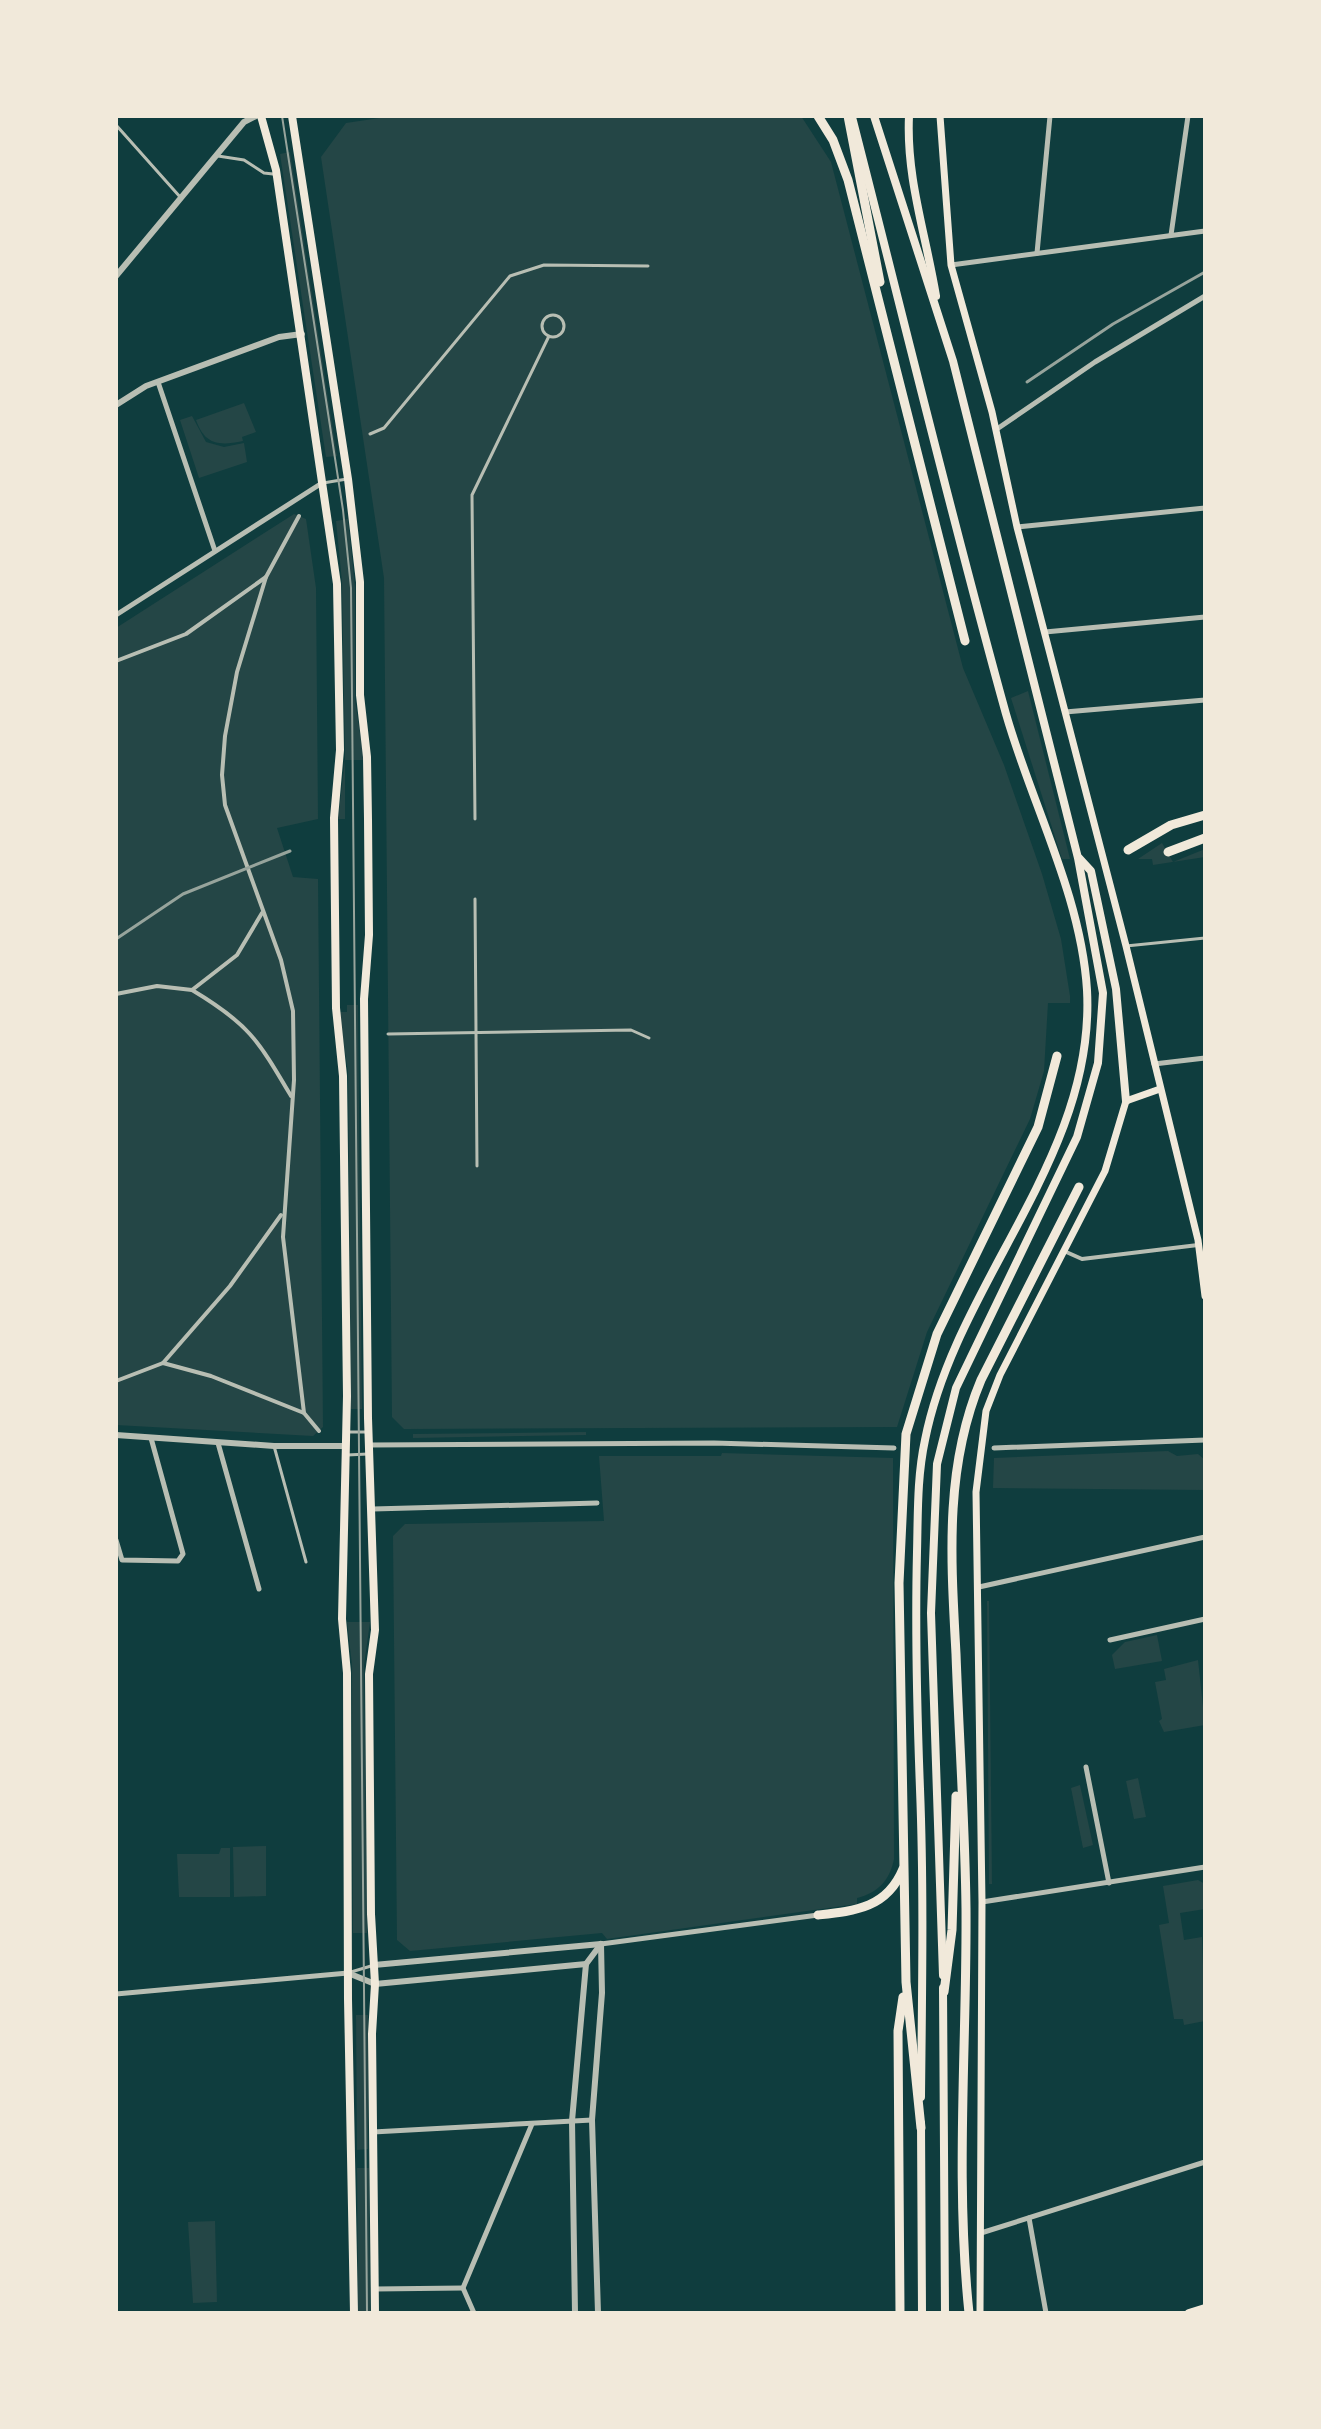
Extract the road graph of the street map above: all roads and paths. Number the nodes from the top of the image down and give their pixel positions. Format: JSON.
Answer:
{"nodes":[{"id":1,"x":258,"y":116,"type":"edge"},
{"id":2,"x":292,"y":116,"type":"edge"},
{"id":3,"x":818,"y":116,"type":"edge"},
{"id":4,"x":850,"y":116,"type":"edge"},
{"id":5,"x":874,"y":116,"type":"edge"},
{"id":6,"x":909,"y":116,"type":"edge"},
{"id":7,"x":940,"y":116,"type":"edge"},
{"id":8,"x":1050,"y":116,"type":"edge"},
{"id":9,"x":1188,"y":116,"type":"edge"},
{"id":10,"x":116,"y":125,"type":"edge"},
{"id":11,"x":218,"y":156,"type":"junction"},
{"id":12,"x":276,"y":174,"type":"junction"},
{"id":13,"x":181,"y":198,"type":"junction"},
{"id":14,"x":1205,"y":231,"type":"edge"},
{"id":15,"x":1171,"y":235,"type":"junction"},
{"id":16,"x":1037,"y":253,"type":"junction"},
{"id":17,"x":951,"y":265,"type":"junction"},
{"id":18,"x":648,"y":266,"type":"dead end"},
{"id":19,"x":116,"y":276,"type":"edge"},
{"id":20,"x":1205,"y":296,"type":"edge"},
{"id":21,"x":940,"y":316,"type":"junction"},
{"id":22,"x":302,"y":334,"type":"junction"},
{"id":23,"x":549,"y":336,"type":"junction"},
{"id":24,"x":158,"y":382,"type":"junction"},
{"id":25,"x":900,"y":385,"type":"junction"},
{"id":26,"x":116,"y":405,"type":"edge"},
{"id":27,"x":997,"y":429,"type":"junction"},
{"id":28,"x":370,"y":434,"type":"dead end"},
{"id":29,"x":348,"y":479,"type":"junction"},
{"id":30,"x":323,"y":483,"type":"junction"},
{"id":31,"x":1205,"y":508,"type":"edge"},
{"id":32,"x":299,"y":516,"type":"dead end"},
{"id":33,"x":1017,"y":527,"type":"junction"},
{"id":34,"x":215,"y":551,"type":"junction"},
{"id":35,"x":266,"y":577,"type":"junction"},
{"id":36,"x":116,"y":615,"type":"edge"},
{"id":37,"x":1205,"y":617,"type":"edge"},
{"id":38,"x":1045,"y":632,"type":"junction"},
{"id":39,"x":965,"y":641,"type":"dead end"},
{"id":40,"x":116,"y":661,"type":"edge"},
{"id":41,"x":1205,"y":700,"type":"edge"},
{"id":42,"x":1065,"y":712,"type":"junction"},
{"id":43,"x":1205,"y":815,"type":"edge"},
{"id":44,"x":475,"y":819,"type":"dead end"},
{"id":45,"x":1205,"y":838,"type":"edge"},
{"id":46,"x":1128,"y":850,"type":"dead end"},
{"id":47,"x":1168,"y":852,"type":"dead end"},
{"id":48,"x":1078,"y":858,"type":"junction"},
{"id":49,"x":475,"y":899,"type":"dead end"},
{"id":50,"x":263,"y":910,"type":"junction"},
{"id":51,"x":1205,"y":938,"type":"edge"},
{"id":52,"x":1126,"y":946,"type":"junction"},
{"id":53,"x":192,"y":990,"type":"junction"},
{"id":54,"x":116,"y":994,"type":"edge"},
{"id":55,"x":476,"y":1032,"type":"junction"},
{"id":56,"x":388,"y":1034,"type":"dead end"},
{"id":57,"x":649,"y":1038,"type":"dead end"},
{"id":58,"x":1057,"y":1056,"type":"dead end"},
{"id":59,"x":1205,"y":1058,"type":"edge"},
{"id":60,"x":1154,"y":1064,"type":"junction"},
{"id":61,"x":1160,"y":1089,"type":"junction"},
{"id":62,"x":292,"y":1097,"type":"junction"},
{"id":63,"x":1126,"y":1101,"type":"junction"},
{"id":64,"x":477,"y":1166,"type":"dead end"},
{"id":65,"x":1079,"y":1187,"type":"dead end"},
{"id":66,"x":283,"y":1213,"type":"junction"},
{"id":67,"x":1200,"y":1241,"type":"edge"},
{"id":68,"x":1064,"y":1251,"type":"junction"},
{"id":69,"x":1205,"y":1296,"type":"edge"},
{"id":70,"x":163,"y":1363,"type":"junction"},
{"id":71,"x":116,"y":1381,"type":"edge"},
{"id":72,"x":304,"y":1413,"type":"junction"},
{"id":73,"x":319,"y":1431,"type":"dead end"},
{"id":74,"x":369,"y":1432,"type":"junction"},
{"id":75,"x":344,"y":1433,"type":"junction"},
{"id":76,"x":116,"y":1435,"type":"edge"},
{"id":77,"x":151,"y":1438,"type":"junction"},
{"id":78,"x":1205,"y":1440,"type":"edge"},
{"id":79,"x":218,"y":1443,"type":"junction"},
{"id":80,"x":274,"y":1446,"type":"junction"},
{"id":81,"x":894,"y":1448,"type":"dead end"},
{"id":82,"x":994,"y":1448,"type":"dead end"},
{"id":83,"x":344,"y":1450,"type":"junction"},
{"id":84,"x":370,"y":1450,"type":"junction"},
{"id":85,"x":597,"y":1503,"type":"dead end"},
{"id":86,"x":373,"y":1509,"type":"junction"},
{"id":87,"x":1205,"y":1537,"type":"edge"},
{"id":88,"x":116,"y":1540,"type":"edge"},
{"id":89,"x":306,"y":1562,"type":"dead end"},
{"id":90,"x":979,"y":1587,"type":"junction"},
{"id":91,"x":259,"y":1589,"type":"dead end"},
{"id":92,"x":1205,"y":1619,"type":"edge"},
{"id":93,"x":1110,"y":1640,"type":"dead end"},
{"id":94,"x":959,"y":1721,"type":"junction"},
{"id":95,"x":1086,"y":1767,"type":"dead end"},
{"id":96,"x":905,"y":1863,"type":"junction"},
{"id":97,"x":1205,"y":1867,"type":"edge"},
{"id":98,"x":1109,"y":1883,"type":"junction"},
{"id":99,"x":982,"y":1902,"type":"junction"},
{"id":100,"x":818,"y":1915,"type":"joint"},
{"id":101,"x":601,"y":1944,"type":"junction"},
{"id":102,"x":586,"y":1964,"type":"junction"},
{"id":103,"x":374,"y":1965,"type":"junction"},
{"id":104,"x":348,"y":1973,"type":"junction"},
{"id":105,"x":906,"y":1982,"type":"junction"},
{"id":106,"x":375,"y":1984,"type":"junction"},
{"id":107,"x":944,"y":1992,"type":"junction"},
{"id":108,"x":116,"y":1994,"type":"edge"},
{"id":109,"x":592,"y":2120,"type":"junction"},
{"id":110,"x":572,"y":2121,"type":"junction"},
{"id":111,"x":532,"y":2124,"type":"junction"},
{"id":112,"x":921,"y":2128,"type":"junction"},
{"id":113,"x":372,"y":2132,"type":"junction"},
{"id":114,"x":1205,"y":2162,"type":"edge"},
{"id":115,"x":1029,"y":2218,"type":"junction"},
{"id":116,"x":981,"y":2233,"type":"junction"},
{"id":117,"x":463,"y":2288,"type":"junction"},
{"id":118,"x":374,"y":2289,"type":"junction"},
{"id":119,"x":1205,"y":2308,"type":"edge"},
{"id":120,"x":354,"y":2313,"type":"edge"},
{"id":121,"x":375,"y":2313,"type":"edge"},
{"id":122,"x":474,"y":2313,"type":"edge"},
{"id":123,"x":575,"y":2313,"type":"edge"},
{"id":124,"x":598,"y":2313,"type":"edge"},
{"id":125,"x":900,"y":2313,"type":"edge"},
{"id":126,"x":922,"y":2313,"type":"edge"},
{"id":127,"x":945,"y":2313,"type":"edge"},
{"id":128,"x":969,"y":2313,"type":"edge"},
{"id":129,"x":980,"y":2313,"type":"edge"},
{"id":130,"x":1046,"y":2313,"type":"edge"},
{"id":131,"x":1189,"y":2313,"type":"edge"}],
"edges":[{"from":1,"to":11,"type":"street"},
{"from":1,"to":12,"type":"main road"},
{"from":2,"to":29,"type":"main road"},
{"from":3,"to":25,"type":"highway"},
{"from":4,"to":25,"type":"highway"},
{"from":4,"to":112,"type":"main road"},
{"from":5,"to":21,"type":"main road"},
{"from":6,"to":21,"type":"main road"},
{"from":7,"to":17,"type":"main road"},
{"from":8,"to":16,"type":"street"},
{"from":9,"to":15,"type":"street"},
{"from":10,"to":13,"type":"lane"},
{"from":11,"to":12,"type":"lane"},
{"from":11,"to":13,"type":"street"},
{"from":12,"to":22,"type":"main road"},
{"from":13,"to":19,"type":"street"},
{"from":14,"to":15,"type":"street"},
{"from":15,"to":16,"type":"street"},
{"from":16,"to":17,"type":"street"},
{"from":17,"to":27,"type":"main road"},
{"from":18,"to":28,"type":"lane"},
{"from":20,"to":27,"type":"street"},
{"from":21,"to":48,"type":"main road"},
{"from":22,"to":24,"type":"street"},
{"from":22,"to":30,"type":"main road"},
{"from":23,"to":23,"type":"lane"},
{"from":23,"to":44,"type":"lane"},
{"from":24,"to":26,"type":"street"},
{"from":24,"to":34,"type":"street"},
{"from":25,"to":39,"type":"highway"},
{"from":27,"to":33,"type":"main road"},
{"from":29,"to":30,"type":"lane"},
{"from":29,"to":74,"type":"main road"},
{"from":30,"to":34,"type":"street"},
{"from":30,"to":75,"type":"main road"},
{"from":31,"to":33,"type":"street"},
{"from":32,"to":35,"type":"street"},
{"from":33,"to":38,"type":"main road"},
{"from":34,"to":36,"type":"street"},
{"from":35,"to":40,"type":"street"},
{"from":35,"to":50,"type":"street"},
{"from":37,"to":38,"type":"street"},
{"from":38,"to":42,"type":"main road"},
{"from":41,"to":42,"type":"street"},
{"from":42,"to":52,"type":"main road"},
{"from":43,"to":46,"type":"highway"},
{"from":45,"to":47,"type":"highway"},
{"from":48,"to":63,"type":"main road"},
{"from":48,"to":107,"type":"main road"},
{"from":49,"to":55,"type":"lane"},
{"from":50,"to":53,"type":"street"},
{"from":50,"to":62,"type":"street"},
{"from":51,"to":52,"type":"lane"},
{"from":52,"to":60,"type":"main road"},
{"from":53,"to":54,"type":"street"},
{"from":53,"to":62,"type":"street"},
{"from":55,"to":56,"type":"lane"},
{"from":55,"to":57,"type":"lane"},
{"from":55,"to":64,"type":"lane"},
{"from":58,"to":96,"type":"highway"},
{"from":59,"to":60,"type":"street"},
{"from":60,"to":61,"type":"main road"},
{"from":61,"to":63,"type":"main road"},
{"from":61,"to":67,"type":"main road"},
{"from":62,"to":66,"type":"street"},
{"from":63,"to":68,"type":"main road"},
{"from":65,"to":94,"type":"highway"},
{"from":66,"to":70,"type":"street"},
{"from":66,"to":72,"type":"street"},
{"from":67,"to":68,"type":"street"},
{"from":67,"to":69,"type":"main road"},
{"from":68,"to":90,"type":"main road"},
{"from":70,"to":71,"type":"street"},
{"from":70,"to":72,"type":"street"},
{"from":72,"to":73,"type":"street"},
{"from":74,"to":75,"type":"lane"},
{"from":74,"to":84,"type":"main road"},
{"from":75,"to":83,"type":"main road"},
{"from":76,"to":77,"type":"street"},
{"from":77,"to":79,"type":"street"},
{"from":77,"to":88,"type":"street"},
{"from":78,"to":82,"type":"street"},
{"from":79,"to":80,"type":"street"},
{"from":79,"to":91,"type":"street"},
{"from":80,"to":83,"type":"street"},
{"from":80,"to":89,"type":"lane"},
{"from":81,"to":84,"type":"street"},
{"from":83,"to":84,"type":"lane"},
{"from":83,"to":104,"type":"main road"},
{"from":84,"to":86,"type":"main road"},
{"from":85,"to":86,"type":"street"},
{"from":86,"to":103,"type":"main road"},
{"from":87,"to":90,"type":"street"},
{"from":90,"to":99,"type":"main road"},
{"from":92,"to":93,"type":"street"},
{"from":94,"to":107,"type":"highway"},
{"from":94,"to":128,"type":"highway"},
{"from":95,"to":98,"type":"street"},
{"from":96,"to":100,"type":"highway"},
{"from":96,"to":105,"type":"highway"},
{"from":97,"to":98,"type":"street"},
{"from":98,"to":99,"type":"street"},
{"from":99,"to":116,"type":"main road"},
{"from":100,"to":101,"type":"street"},
{"from":101,"to":102,"type":"street"},
{"from":101,"to":103,"type":"street"},
{"from":101,"to":109,"type":"street"},
{"from":102,"to":106,"type":"street"},
{"from":102,"to":110,"type":"street"},
{"from":103,"to":104,"type":"lane"},
{"from":103,"to":106,"type":"main road"},
{"from":104,"to":106,"type":"street"},
{"from":104,"to":108,"type":"street"},
{"from":104,"to":120,"type":"main road"},
{"from":105,"to":112,"type":"highway"},
{"from":105,"to":125,"type":"highway"},
{"from":106,"to":113,"type":"main road"},
{"from":107,"to":127,"type":"main road"},
{"from":109,"to":110,"type":"street"},
{"from":109,"to":124,"type":"street"},
{"from":110,"to":111,"type":"street"},
{"from":110,"to":123,"type":"street"},
{"from":111,"to":113,"type":"street"},
{"from":111,"to":117,"type":"street"},
{"from":112,"to":126,"type":"main road"},
{"from":113,"to":118,"type":"main road"},
{"from":114,"to":115,"type":"street"},
{"from":115,"to":116,"type":"street"},
{"from":115,"to":130,"type":"street"},
{"from":116,"to":129,"type":"main road"},
{"from":117,"to":118,"type":"street"},
{"from":117,"to":122,"type":"street"},
{"from":118,"to":121,"type":"main road"},
{"from":119,"to":131,"type":"main road"}]}
